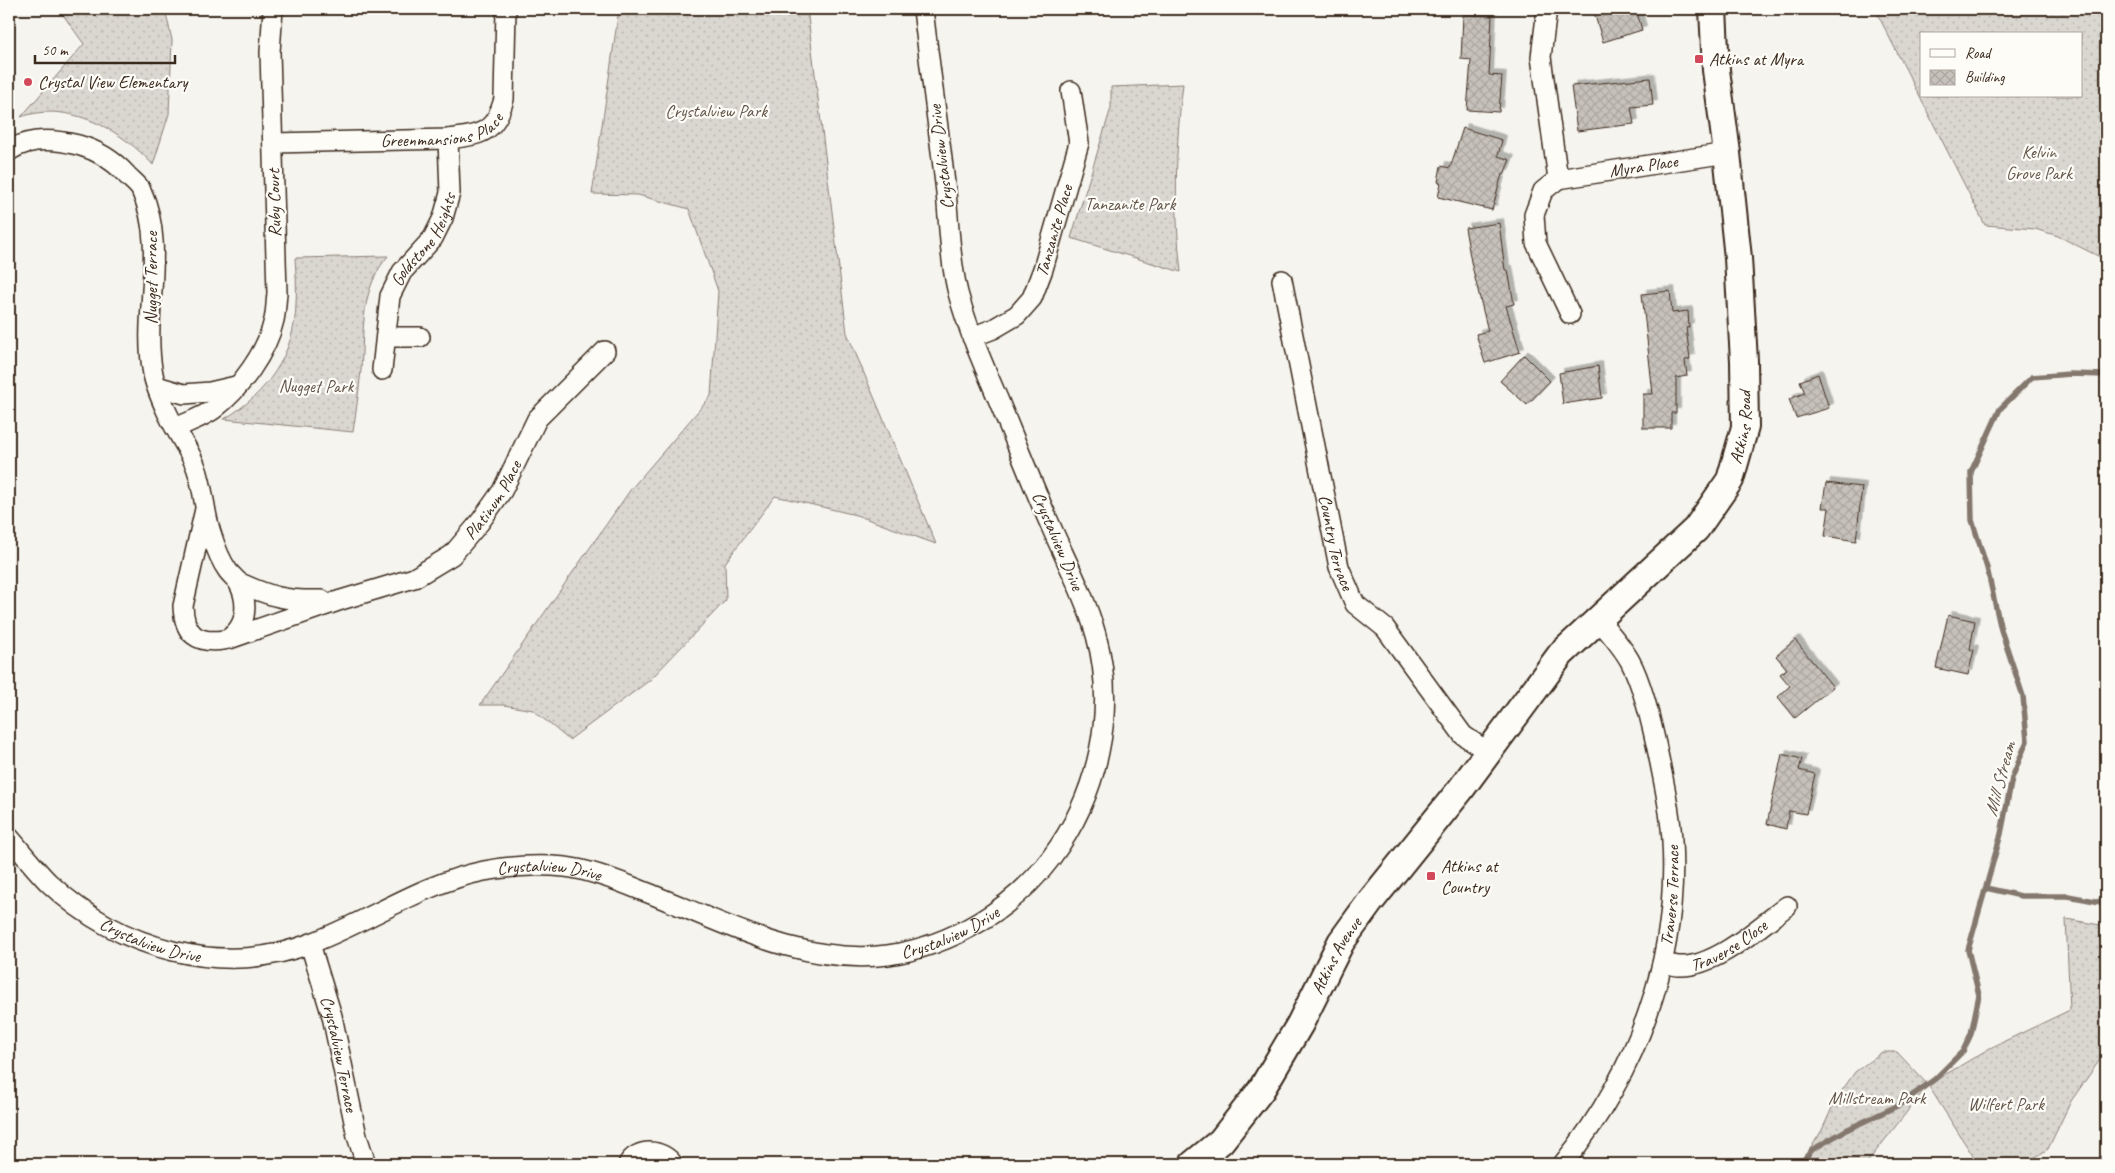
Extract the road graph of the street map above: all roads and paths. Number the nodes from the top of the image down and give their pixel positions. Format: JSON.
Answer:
{"nodes":[{"id":1,"x":273,"y":9,"type":"edge"},
{"id":2,"x":506,"y":9,"type":"edge"},
{"id":3,"x":923,"y":9,"type":"edge"},
{"id":4,"x":1713,"y":9,"type":"edge"},
{"id":5,"x":1546,"y":17,"type":"dead end"},
{"id":6,"x":1071,"y":91,"type":"dead end"},
{"id":7,"x":448,"y":140,"type":"junction"},
{"id":8,"x":273,"y":143,"type":"junction"},
{"id":9,"x":9,"y":152,"type":"edge"},
{"id":10,"x":1728,"y":152,"type":"junction"},
{"id":11,"x":1558,"y":179,"type":"junction"},
{"id":12,"x":1282,"y":280,"type":"dead end"},
{"id":13,"x":1570,"y":314,"type":"dead end"},
{"id":14,"x":386,"y":337,"type":"junction"},
{"id":15,"x":420,"y":337,"type":"dead end"},
{"id":16,"x":972,"y":337,"type":"junction"},
{"id":17,"x":605,"y":351,"type":"dead end"},
{"id":18,"x":382,"y":370,"type":"dead end"},
{"id":19,"x":158,"y":386,"type":"junction"},
{"id":20,"x":236,"y":386,"type":"junction"},
{"id":21,"x":176,"y":428,"type":"junction"},
{"id":22,"x":205,"y":509,"type":"junction"},
{"id":23,"x":238,"y":582,"type":"junction"},
{"id":24,"x":341,"y":600,"type":"junction"},
{"id":25,"x":1598,"y":619,"type":"junction"},
{"id":26,"x":229,"y":639,"type":"junction"},
{"id":27,"x":1488,"y":752,"type":"junction"},
{"id":28,"x":9,"y":837,"type":"edge"},
{"id":29,"x":1787,"y":906,"type":"dead end"},
{"id":30,"x":310,"y":944,"type":"junction"},
{"id":31,"x":1664,"y":963,"type":"junction"},
{"id":32,"x":366,"y":1164,"type":"edge"},
{"id":33,"x":628,"y":1164,"type":"edge"},
{"id":34,"x":673,"y":1164,"type":"edge"},
{"id":35,"x":1193,"y":1164,"type":"edge"},
{"id":36,"x":1563,"y":1164,"type":"edge"}],
"edges":[{"from":1,"to":8,"type":"street","name":"Ruby Court"},
{"from":2,"to":7,"type":"street","name":"Greenmansions Place"},
{"from":3,"to":16,"type":"street","name":"Crystalview Drive"},
{"from":4,"to":10,"type":"street","name":"Atkins Road"},
{"from":5,"to":11,"type":"street"},
{"from":6,"to":16,"type":"street","name":"Tanzanite Place"},
{"from":7,"to":8,"type":"street","name":"Greenmansions Place"},
{"from":7,"to":14,"type":"street","name":"Goldstone Heights"},
{"from":8,"to":20,"type":"street","name":"Ruby Court"},
{"from":9,"to":19,"type":"street","name":"Nugget Terrace"},
{"from":10,"to":11,"type":"street","name":"Myra Place"},
{"from":10,"to":25,"type":"street","name":"Atkins Road"},
{"from":11,"to":13,"type":"street"},
{"from":12,"to":27,"type":"street","name":"Country Terrace"},
{"from":14,"to":15,"type":"street"},
{"from":14,"to":18,"type":"street","name":"Goldstone Heights"},
{"from":16,"to":30,"type":"street","name":"Crystalview Drive"},
{"from":17,"to":24,"type":"street","name":"Platinum Place"},
{"from":19,"to":20,"type":"street"},
{"from":19,"to":21,"type":"street","name":"Nugget Terrace"},
{"from":20,"to":21,"type":"street","name":"Ruby Court"},
{"from":21,"to":22,"type":"street","name":"Nugget Terrace"},
{"from":22,"to":23,"type":"street","name":"Nugget Terrace"},
{"from":22,"to":26,"type":"street","name":"Nugget Terrace"},
{"from":23,"to":24,"type":"street","name":"Platinum Place"},
{"from":23,"to":26,"type":"street","name":"Nugget Terrace"},
{"from":24,"to":26,"type":"street","name":"Platinum Place"},
{"from":25,"to":27,"type":"street","name":"Atkins Road"},
{"from":25,"to":31,"type":"street","name":"Traverse Terrace"},
{"from":27,"to":35,"type":"street","name":"Atkins Avenue"},
{"from":28,"to":30,"type":"street","name":"Crystalview Drive"},
{"from":29,"to":31,"type":"street","name":"Traverse Close"},
{"from":30,"to":32,"type":"street","name":"Crystalview Terrace"},
{"from":31,"to":36,"type":"street","name":"Traverse Terrace"},
{"from":33,"to":34,"type":"street"}]}
